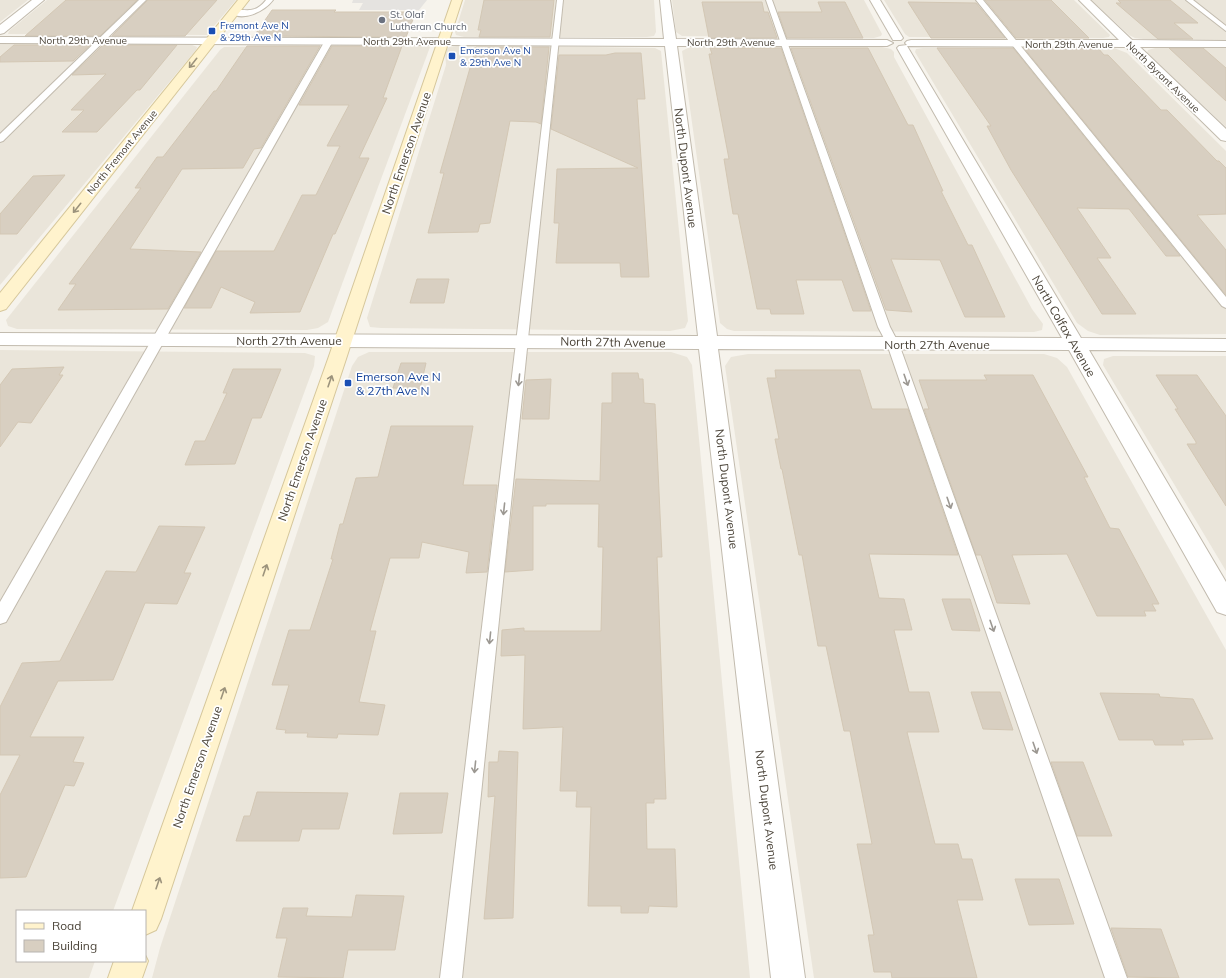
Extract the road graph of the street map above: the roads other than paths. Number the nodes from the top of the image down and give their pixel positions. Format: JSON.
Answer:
{"nodes":[{"id":1,"x":39,"y":0,"type":"edge"},
{"id":2,"x":143,"y":0,"type":"edge"},
{"id":3,"x":244,"y":0,"type":"edge"},
{"id":4,"x":270,"y":0,"type":"edge"},
{"id":5,"x":457,"y":0,"type":"edge"},
{"id":6,"x":560,"y":0,"type":"edge"},
{"id":7,"x":665,"y":0,"type":"edge"},
{"id":8,"x":769,"y":0,"type":"edge"},
{"id":9,"x":874,"y":0,"type":"edge"},
{"id":10,"x":979,"y":0,"type":"edge"},
{"id":11,"x":1084,"y":0,"type":"edge"},
{"id":12,"x":1189,"y":0,"type":"edge"},
{"id":13,"x":234,"y":13,"type":"junction"},
{"id":14,"x":1226,"y":29,"type":"edge"},
{"id":15,"x":0,"y":31,"type":"edge"},
{"id":16,"x":0,"y":36,"type":"edge"},
{"id":17,"x":0,"y":40,"type":"edge"},
{"id":18,"x":102,"y":40,"type":"junction"},
{"id":19,"x":211,"y":40,"type":"junction"},
{"id":20,"x":329,"y":41,"type":"junction"},
{"id":21,"x":444,"y":41,"type":"junction"},
{"id":22,"x":555,"y":42,"type":"junction"},
{"id":23,"x":670,"y":42,"type":"junction"},
{"id":24,"x":785,"y":43,"type":"junction"},
{"id":25,"x":899,"y":43,"type":"junction"},
{"id":26,"x":1014,"y":43,"type":"junction"},
{"id":27,"x":1129,"y":44,"type":"junction"},
{"id":28,"x":1226,"y":44,"type":"edge"},
{"id":29,"x":1226,"y":137,"type":"edge"},
{"id":30,"x":0,"y":139,"type":"edge"},
{"id":31,"x":1226,"y":304,"type":"edge"},
{"id":32,"x":0,"y":305,"type":"edge"},
{"id":33,"x":0,"y":339,"type":"edge"},
{"id":34,"x":158,"y":340,"type":"junction"},
{"id":35,"x":343,"y":341,"type":"junction"},
{"id":36,"x":523,"y":341,"type":"junction"},
{"id":37,"x":709,"y":343,"type":"junction"},
{"id":38,"x":893,"y":344,"type":"junction"},
{"id":39,"x":1074,"y":345,"type":"junction"},
{"id":40,"x":1226,"y":345,"type":"edge"},
{"id":41,"x":1226,"y":604,"type":"edge"},
{"id":42,"x":0,"y":617,"type":"edge"},
{"id":43,"x":146,"y":916,"type":"edge"},
{"id":44,"x":131,"y":962,"type":"edge"},
{"id":45,"x":125,"y":978,"type":"edge"},
{"id":46,"x":452,"y":978,"type":"edge"},
{"id":47,"x":788,"y":978,"type":"edge"},
{"id":48,"x":1116,"y":978,"type":"edge"}],
"edges":[{"from":1,"to":15,"type":"street"},
{"from":2,"to":18,"type":"lane"},
{"from":3,"to":13,"type":"street","name":"North Fremont Avenue"},
{"from":4,"to":13,"type":"lane"},
{"from":5,"to":21,"type":"street","name":"North Emerson Avenue"},
{"from":6,"to":22,"type":"lane"},
{"from":7,"to":23,"type":"street","name":"North Dupont Avenue"},
{"from":8,"to":24,"type":"lane"},
{"from":9,"to":25,"type":"street","name":"North Colfax Avenue"},
{"from":10,"to":26,"type":"lane"},
{"from":11,"to":27,"type":"street","name":"North Byrant Avenue"},
{"from":12,"to":14,"type":"lane"},
{"from":13,"to":19,"type":"street","name":"North Fremont Avenue"},
{"from":16,"to":17,"type":"street"},
{"from":17,"to":18,"type":"street","name":"North 29th Avenue"},
{"from":18,"to":19,"type":"street","name":"North 29th Avenue"},
{"from":18,"to":30,"type":"lane"},
{"from":19,"to":20,"type":"street","name":"North 29th Avenue"},
{"from":19,"to":32,"type":"street","name":"North Fremont Avenue","one_way":true},
{"from":20,"to":21,"type":"street","name":"North 29th Avenue"},
{"from":20,"to":34,"type":"lane"},
{"from":21,"to":22,"type":"street","name":"North 29th Avenue"},
{"from":21,"to":35,"type":"street","name":"North Emerson Avenue"},
{"from":22,"to":23,"type":"street","name":"North 29th Avenue"},
{"from":22,"to":36,"type":"lane"},
{"from":23,"to":24,"type":"street","name":"North 29th Avenue"},
{"from":23,"to":37,"type":"street","name":"North Dupont Avenue"},
{"from":24,"to":25,"type":"street","name":"North 29th Avenue"},
{"from":24,"to":38,"type":"lane"},
{"from":25,"to":26,"type":"street","name":"North 29th Avenue"},
{"from":25,"to":39,"type":"street","name":"North Colfax Avenue"},
{"from":26,"to":27,"type":"street","name":"North 29th Avenue"},
{"from":26,"to":31,"type":"lane"},
{"from":27,"to":28,"type":"street","name":"North 29th Avenue"},
{"from":27,"to":29,"type":"street","name":"North Byrant Avenue"},
{"from":33,"to":34,"type":"street","name":"North 27th Avenue"},
{"from":34,"to":35,"type":"street","name":"North 27th Avenue"},
{"from":34,"to":42,"type":"lane"},
{"from":35,"to":36,"type":"street","name":"North 27th Avenue"},
{"from":43,"to":35,"type":"street","name":"North Emerson Avenue","one_way":true},
{"from":36,"to":37,"type":"street","name":"North 27th Avenue"},
{"from":36,"to":46,"type":"lane","one_way":true},
{"from":37,"to":38,"type":"street","name":"North 27th Avenue"},
{"from":37,"to":47,"type":"street","name":"North Dupont Avenue"},
{"from":38,"to":39,"type":"street","name":"North 27th Avenue"},
{"from":38,"to":48,"type":"lane","one_way":true},
{"from":39,"to":40,"type":"street","name":"North 27th Avenue"},
{"from":39,"to":41,"type":"street","name":"North Colfax Avenue"},
{"from":44,"to":45,"type":"street"}]}
